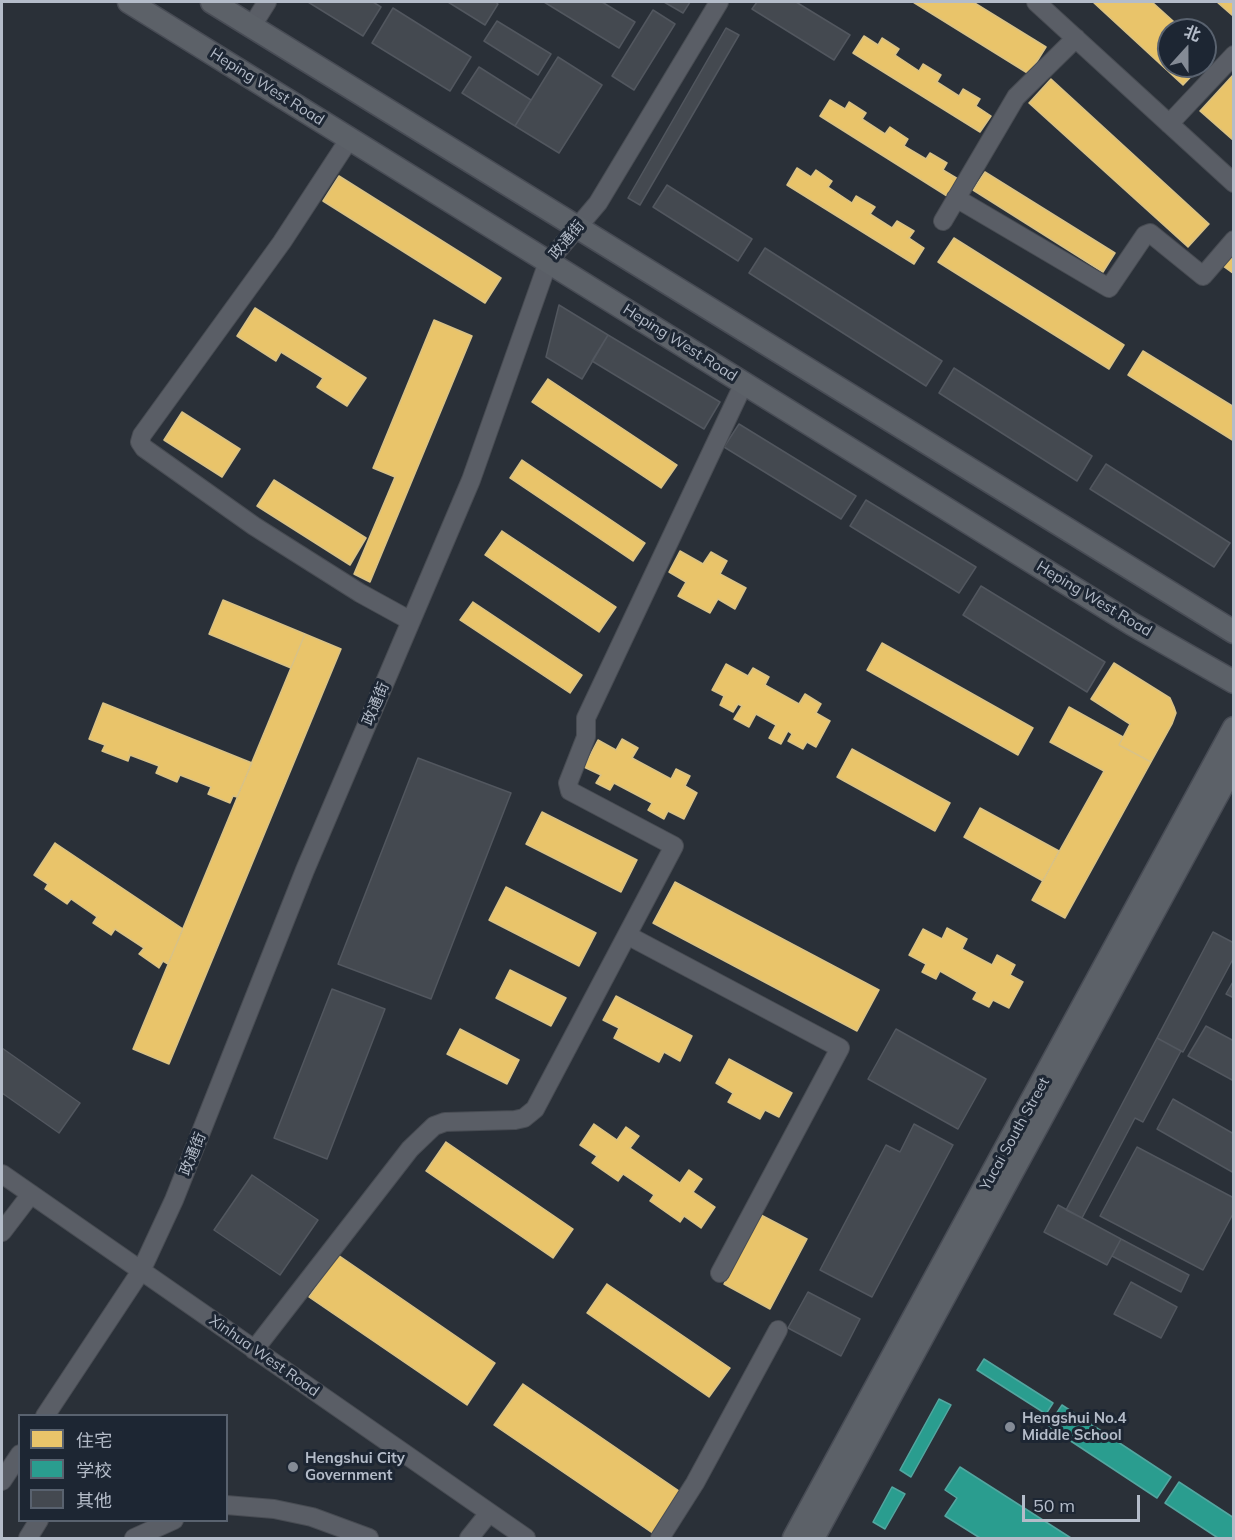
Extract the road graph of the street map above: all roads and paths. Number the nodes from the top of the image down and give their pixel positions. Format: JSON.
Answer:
{"nodes":[{"id":1,"x":129,"y":2,"type":"edge"},
{"id":2,"x":212,"y":2,"type":"edge"},
{"id":3,"x":267,"y":2,"type":"edge"},
{"id":4,"x":719,"y":2,"type":"edge"},
{"id":5,"x":1036,"y":2,"type":"edge"},
{"id":6,"x":252,"y":26,"type":"junction"},
{"id":7,"x":1076,"y":38,"type":"junction"},
{"id":8,"x":1233,"y":55,"type":"edge"},
{"id":9,"x":1169,"y":124,"type":"junction"},
{"id":10,"x":350,"y":138,"type":"junction"},
{"id":11,"x":1233,"y":183,"type":"edge"},
{"id":12,"x":956,"y":198,"type":"junction"},
{"id":13,"x":943,"y":220,"type":"dead end"},
{"id":14,"x":577,"y":228,"type":"junction"},
{"id":15,"x":1233,"y":240,"type":"edge"},
{"id":16,"x":548,"y":261,"type":"junction"},
{"id":17,"x":744,"y":383,"type":"junction"},
{"id":18,"x":411,"y":621,"type":"junction"},
{"id":19,"x":1233,"y":632,"type":"edge"},
{"id":20,"x":1233,"y":682,"type":"edge"},
{"id":21,"x":1233,"y":728,"type":"edge"},
{"id":22,"x":1233,"y":764,"type":"edge"},
{"id":23,"x":627,"y":935,"type":"junction"},
{"id":24,"x":2,"y":1174,"type":"edge"},
{"id":25,"x":31,"y":1194,"type":"junction"},
{"id":26,"x":2,"y":1232,"type":"edge"},
{"id":27,"x":141,"y":1271,"type":"junction"},
{"id":28,"x":720,"y":1273,"type":"dead end"},
{"id":29,"x":778,"y":1330,"type":"dead end"},
{"id":30,"x":254,"y":1350,"type":"junction"},
{"id":31,"x":46,"y":1414,"type":"edge"},
{"id":32,"x":18,"y":1457,"type":"edge"},
{"id":33,"x":2,"y":1481,"type":"edge"},
{"id":34,"x":228,"y":1505,"type":"edge"},
{"id":35,"x":489,"y":1513,"type":"junction"},
{"id":36,"x":38,"y":1522,"type":"edge"},
{"id":37,"x":172,"y":1522,"type":"edge"},
{"id":38,"x":28,"y":1539,"type":"edge"},
{"id":39,"x":134,"y":1539,"type":"edge"},
{"id":40,"x":369,"y":1539,"type":"edge"},
{"id":41,"x":469,"y":1539,"type":"edge"},
{"id":42,"x":526,"y":1539,"type":"edge"},
{"id":43,"x":660,"y":1539,"type":"edge"},
{"id":44,"x":794,"y":1539,"type":"edge"},
{"id":45,"x":813,"y":1539,"type":"edge"}],
"edges":[{"from":1,"to":10,"type":"main road","name":"Heping West Road"},
{"from":2,"to":6,"type":"main road"},
{"from":3,"to":6,"type":"street"},
{"from":4,"to":14,"type":"street","name":"政通街"},
{"from":5,"to":7,"type":"street"},
{"from":6,"to":14,"type":"main road"},
{"from":7,"to":9,"type":"street"},
{"from":7,"to":12,"type":"street"},
{"from":8,"to":9,"type":"street"},
{"from":9,"to":11,"type":"street"},
{"from":10,"to":16,"type":"main road","name":"Heping West Road"},
{"from":10,"to":18,"type":"street"},
{"from":12,"to":13,"type":"street"},
{"from":12,"to":15,"type":"street"},
{"from":14,"to":16,"type":"street","name":"政通街"},
{"from":14,"to":19,"type":"main road"},
{"from":16,"to":17,"type":"main road","name":"Heping West Road"},
{"from":16,"to":18,"type":"street","name":"政通街"},
{"from":17,"to":20,"type":"main road","name":"Heping West Road"},
{"from":17,"to":23,"type":"street"},
{"from":18,"to":27,"type":"street","name":"政通街"},
{"from":21,"to":44,"type":"main road","name":"Yucai South Street"},
{"from":22,"to":45,"type":"main road","name":"Yucai South Street"},
{"from":23,"to":28,"type":"street"},
{"from":23,"to":30,"type":"street"},
{"from":24,"to":25,"type":"street","name":"Xinhua West Road"},
{"from":25,"to":26,"type":"street"},
{"from":25,"to":27,"type":"street","name":"Xinhua West Road"},
{"from":27,"to":30,"type":"street","name":"Xinhua West Road"},
{"from":27,"to":31,"type":"street","name":"政通街"},
{"from":29,"to":43,"type":"street"},
{"from":30,"to":35,"type":"street","name":"Xinhua West Road"},
{"from":32,"to":33,"type":"street"},
{"from":34,"to":40,"type":"street"},
{"from":35,"to":41,"type":"street"},
{"from":35,"to":42,"type":"street","name":"Xinhua West Road"},
{"from":36,"to":38,"type":"street"},
{"from":37,"to":39,"type":"street"}]}
